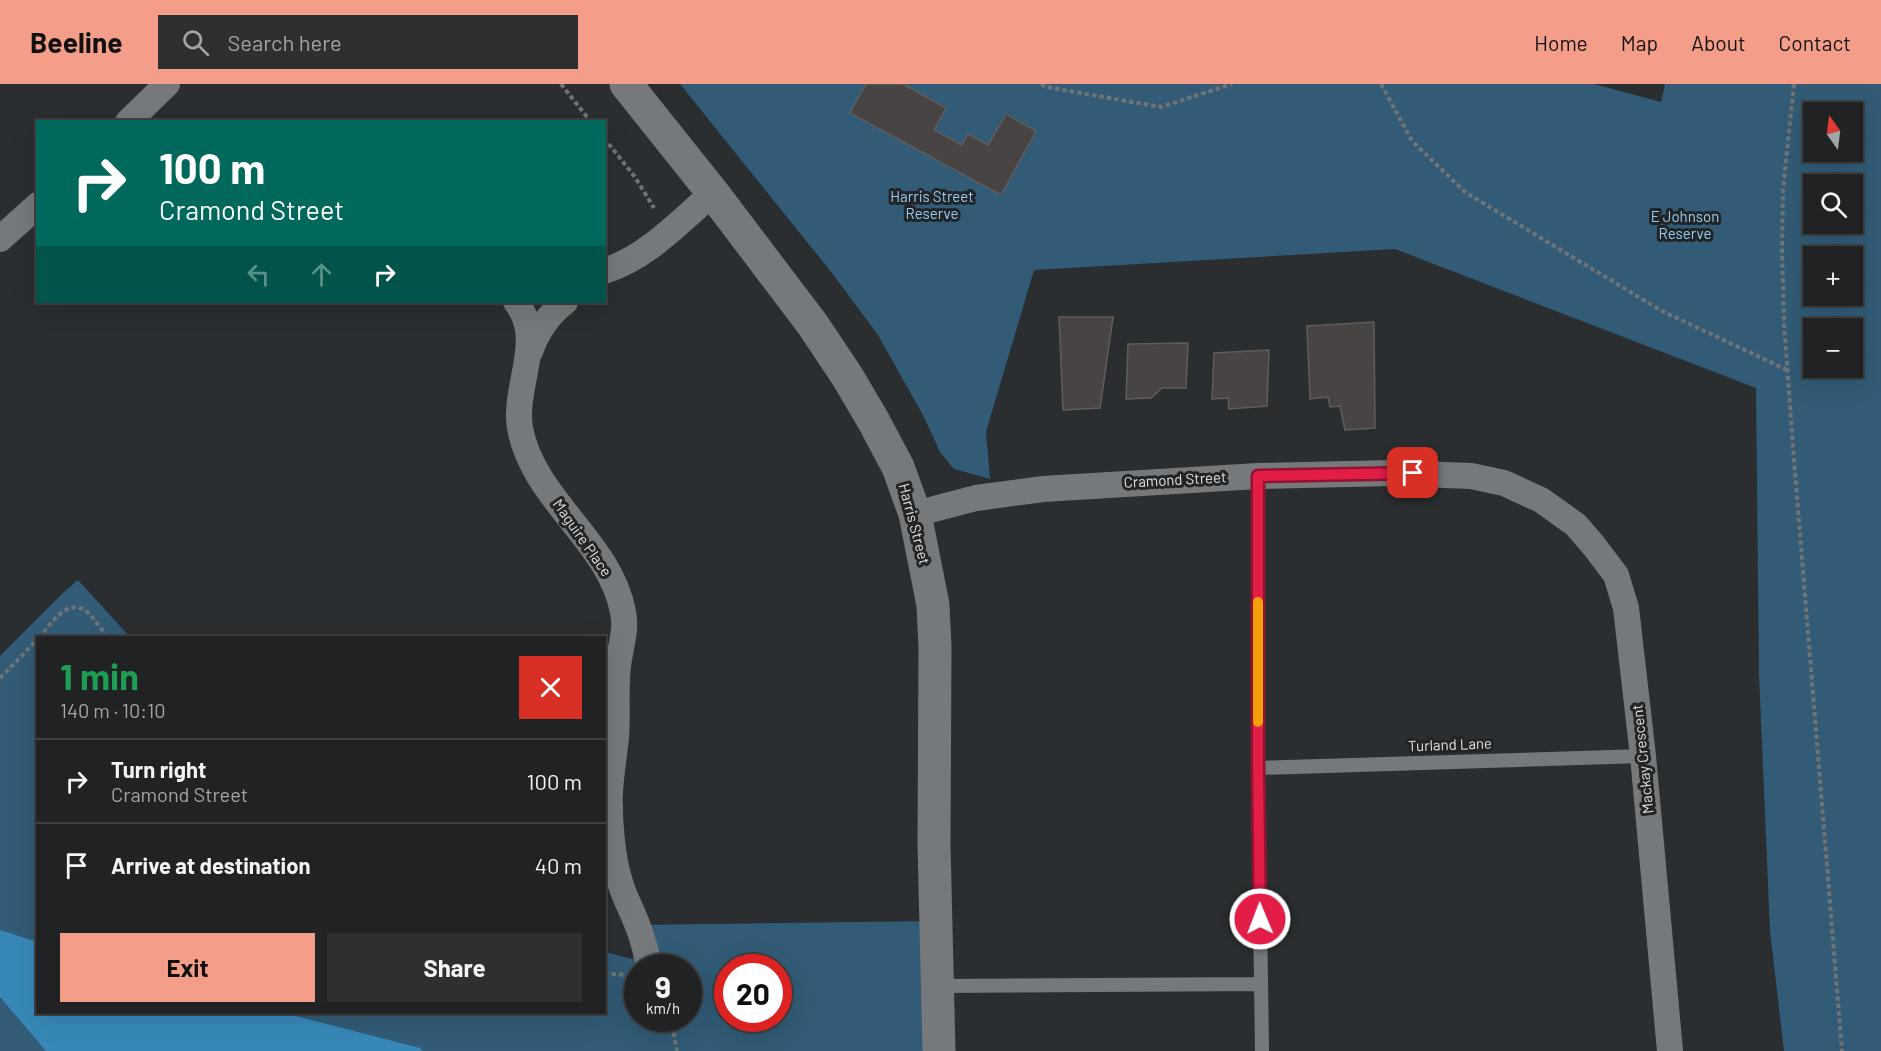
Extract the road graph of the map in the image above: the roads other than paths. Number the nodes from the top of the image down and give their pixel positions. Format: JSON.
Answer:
{"nodes":[{"id":1,"x":167,"y":84,"type":"edge"},
{"id":2,"x":626,"y":84,"type":"edge"},
{"id":3,"x":140,"y":118,"type":"edge"},
{"id":4,"x":713,"y":193,"type":"junction"},
{"id":5,"x":36,"y":207,"type":"edge"},
{"id":6,"x":0,"y":239,"type":"edge"},
{"id":7,"x":639,"y":255,"type":"junction"},
{"id":8,"x":606,"y":270,"type":"edge"},
{"id":9,"x":606,"y":275,"type":"edge"},
{"id":10,"x":517,"y":303,"type":"edge"},
{"id":11,"x":564,"y":303,"type":"edge"},
{"id":12,"x":527,"y":359,"type":"junction"},
{"id":13,"x":1258,"y":476,"type":"junction"},
{"id":14,"x":1541,"y":500,"type":"joint"},
{"id":15,"x":915,"y":514,"type":"junction"},
{"id":16,"x":1643,"y":756,"type":"junction"},
{"id":17,"x":1258,"y":768,"type":"junction"},
{"id":18,"x":646,"y":954,"type":"edge"},
{"id":19,"x":1261,"y":984,"type":"junction"},
{"id":20,"x":937,"y":986,"type":"junction"},
{"id":21,"x":939,"y":1051,"type":"edge"},
{"id":22,"x":1262,"y":1051,"type":"edge"},
{"id":23,"x":1670,"y":1051,"type":"edge"}],
"edges":[{"from":1,"to":3,"type":"street"},
{"from":2,"to":4,"type":"street","name":"Harris Street"},
{"from":4,"to":7,"type":"street"},
{"from":4,"to":15,"type":"street","name":"Harris Street"},
{"from":5,"to":6,"type":"street"},
{"from":7,"to":8,"type":"street"},
{"from":7,"to":9,"type":"street"},
{"from":10,"to":12,"type":"street","name":"Maguire Place"},
{"from":11,"to":12,"type":"street","name":"Maguire Place"},
{"from":12,"to":18,"type":"street","name":"Maguire Place"},
{"from":13,"to":14,"type":"street","name":"Cramond Street"},
{"from":13,"to":15,"type":"street","name":"Cramond Street"},
{"from":13,"to":17,"type":"lane"},
{"from":14,"to":16,"type":"street","name":"Mackay Crescent"},
{"from":15,"to":20,"type":"street","name":"Harris Street"},
{"from":16,"to":17,"type":"lane","name":"Turland Lane"},
{"from":16,"to":23,"type":"street","name":"Mackay Crescent"},
{"from":17,"to":19,"type":"lane"},
{"from":19,"to":20,"type":"lane"},
{"from":19,"to":22,"type":"lane"},
{"from":20,"to":21,"type":"street","name":"Harris Street"}]}
